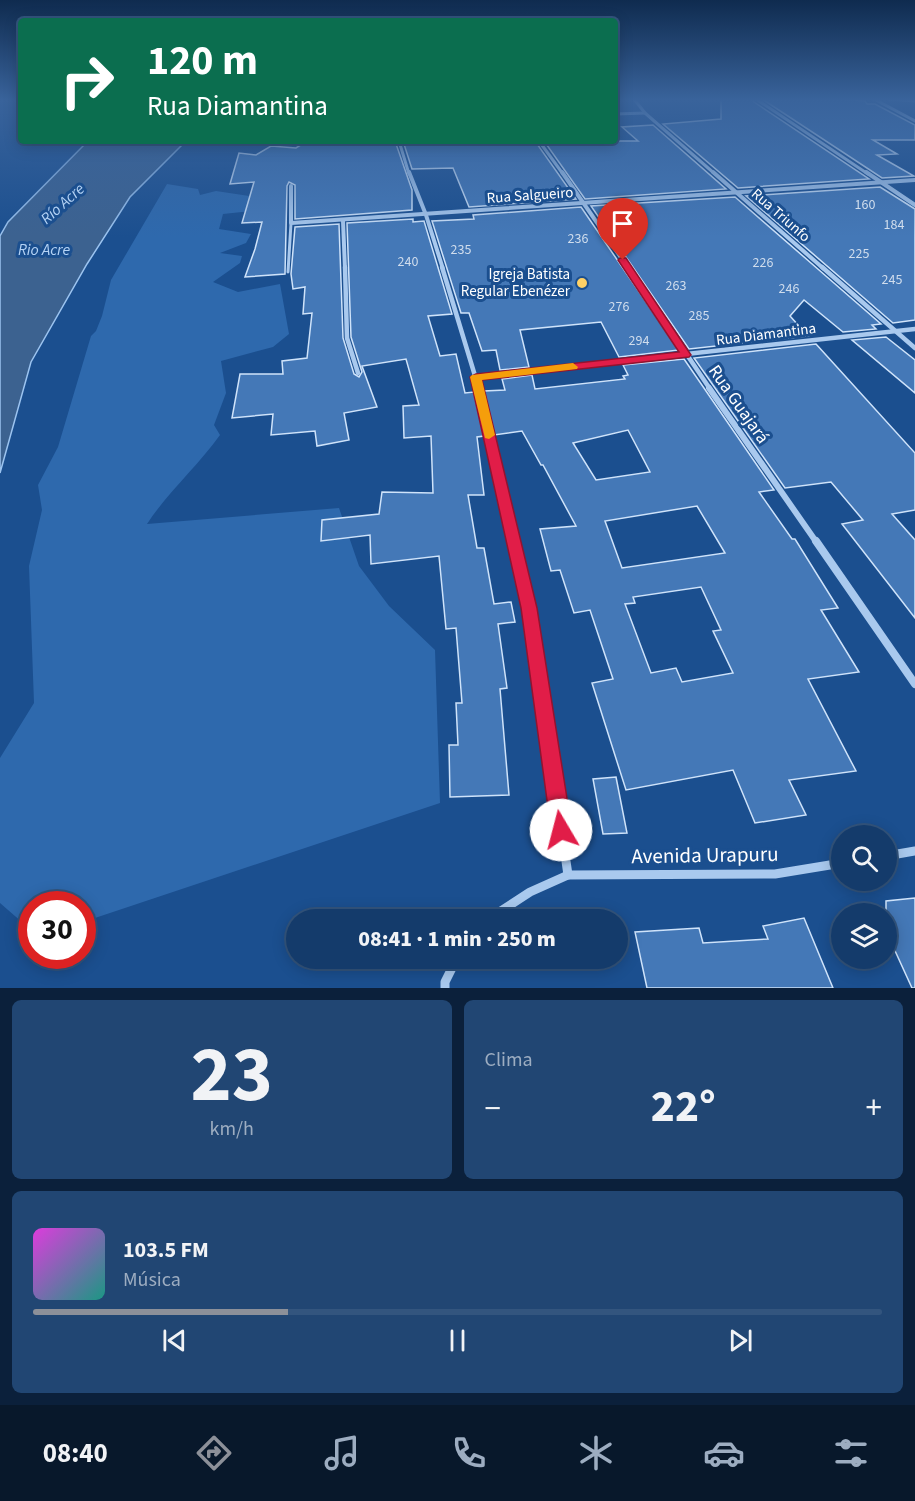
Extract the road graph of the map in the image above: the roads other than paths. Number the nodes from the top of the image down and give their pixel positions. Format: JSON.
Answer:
{"nodes":[{"id":1,"x":400,"y":145,"type":"edge"},
{"id":2,"x":542,"y":145,"type":"edge"},
{"id":3,"x":682,"y":145,"type":"edge"},
{"id":4,"x":824,"y":145,"type":"edge"},
{"id":5,"x":915,"y":180,"type":"edge"},
{"id":6,"x":879,"y":183,"type":"junction"},
{"id":7,"x":291,"y":186,"type":"dead end"},
{"id":8,"x":735,"y":191,"type":"junction"},
{"id":9,"x":585,"y":204,"type":"junction"},
{"id":10,"x":915,"y":205,"type":"edge"},
{"id":11,"x":426,"y":215,"type":"junction"},
{"id":12,"x":343,"y":221,"type":"junction"},
{"id":13,"x":291,"y":224,"type":"junction"},
{"id":14,"x":288,"y":272,"type":"dead end"},
{"id":15,"x":915,"y":329,"type":"edge"},
{"id":16,"x":896,"y":331,"type":"junction"},
{"id":17,"x":915,"y":348,"type":"edge"},
{"id":18,"x":686,"y":355,"type":"junction"},
{"id":19,"x":358,"y":373,"type":"dead end"},
{"id":20,"x":476,"y":377,"type":"junction"},
{"id":21,"x":915,"y":684,"type":"edge"},
{"id":22,"x":915,"y":851,"type":"edge"},
{"id":23,"x":897,"y":854,"type":"edge"},
{"id":24,"x":831,"y":865,"type":"edge"},
{"id":25,"x":568,"y":875,"type":"junction"},
{"id":26,"x":503,"y":909,"type":"edge"},
{"id":27,"x":452,"y":969,"type":"edge"},
{"id":28,"x":445,"y":988,"type":"edge"}],
"edges":[{"from":1,"to":11,"type":"street"},
{"from":2,"to":9,"type":"street","name":"Rua Guajará"},
{"from":3,"to":8,"type":"street","name":"Rua Triunfo"},
{"from":4,"to":6,"type":"street"},
{"from":5,"to":6,"type":"street","name":"Rua Salgueiro"},
{"from":6,"to":8,"type":"street","name":"Rua Salgueiro"},
{"from":6,"to":10,"type":"street"},
{"from":7,"to":13,"type":"street"},
{"from":8,"to":9,"type":"street","name":"Rua Salgueiro"},
{"from":8,"to":16,"type":"street","name":"Rua Triunfo"},
{"from":9,"to":11,"type":"street","name":"Rua Salgueiro"},
{"from":9,"to":18,"type":"street","name":"Rua Guajará"},
{"from":11,"to":12,"type":"street","name":"Rua Salgueiro"},
{"from":11,"to":20,"type":"street"},
{"from":12,"to":13,"type":"street","name":"Rua Salgueiro"},
{"from":12,"to":19,"type":"street"},
{"from":13,"to":14,"type":"lane"},
{"from":15,"to":16,"type":"street","name":"Rua Diamantina"},
{"from":16,"to":17,"type":"street","name":"Rua Triunfo"},
{"from":16,"to":18,"type":"street","name":"Rua Diamantina"},
{"from":18,"to":20,"type":"street","name":"Rua Diamantina"},
{"from":18,"to":21,"type":"street","name":"Rua Guajará"},
{"from":20,"to":25,"type":"street"},
{"from":22,"to":23,"type":"street"},
{"from":24,"to":25,"type":"street","name":"Avenida Urapuru"},
{"from":25,"to":26,"type":"street"},
{"from":27,"to":28,"type":"street"}]}
